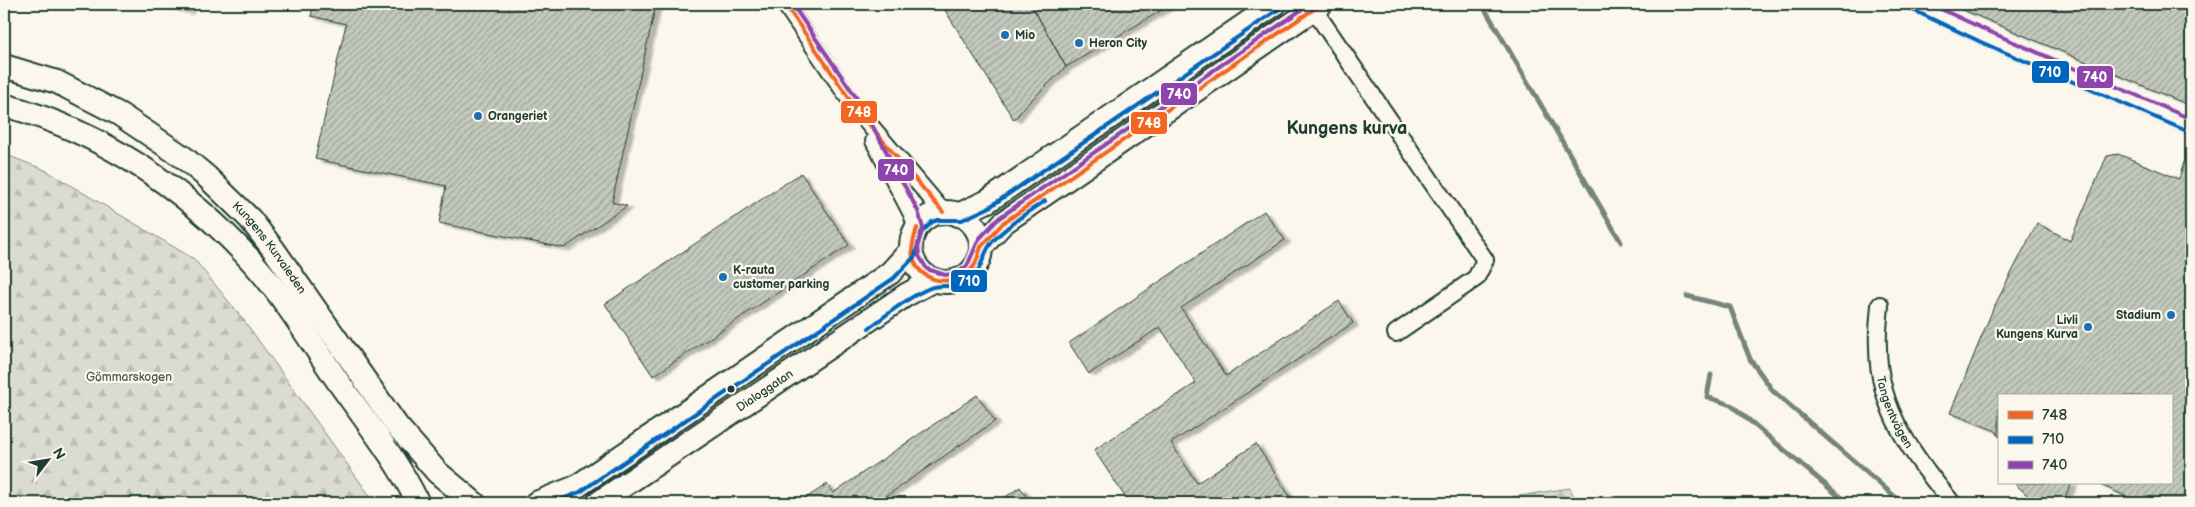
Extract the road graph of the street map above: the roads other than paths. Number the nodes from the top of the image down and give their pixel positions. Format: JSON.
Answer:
{"nodes":[{"id":1,"x":785,"y":4,"type":"edge"},
{"id":2,"x":1275,"y":4,"type":"edge"},
{"id":3,"x":1919,"y":4,"type":"edge"},
{"id":4,"x":1315,"y":5,"type":"edge"},
{"id":5,"x":4,"y":66,"type":"edge"},
{"id":6,"x":4,"y":105,"type":"edge"},
{"id":7,"x":857,"y":110,"type":"junction"},
{"id":8,"x":2191,"y":126,"type":"edge"},
{"id":9,"x":950,"y":214,"type":"junction"},
{"id":10,"x":916,"y":228,"type":"junction"},
{"id":11,"x":980,"y":247,"type":"junction"},
{"id":12,"x":910,"y":250,"type":"junction"},
{"id":13,"x":934,"y":280,"type":"junction"},
{"id":14,"x":1880,"y":305,"type":"dead end"},
{"id":15,"x":1396,"y":333,"type":"dead end"},
{"id":16,"x":418,"y":503,"type":"edge"},
{"id":17,"x":474,"y":503,"type":"edge"},
{"id":18,"x":536,"y":503,"type":"edge"},
{"id":19,"x":598,"y":503,"type":"edge"},
{"id":20,"x":1952,"y":503,"type":"edge"}],
"edges":[{"from":1,"to":7,"type":"street"},
{"from":2,"to":9,"type":"street"},
{"from":3,"to":8,"type":"street"},
{"from":4,"to":11,"type":"street"},
{"from":4,"to":15,"type":"street"},
{"from":5,"to":17,"type":"street","name":"Kungens Kurvaleden"},
{"from":6,"to":16,"type":"street","name":"Kungens Kurvaleden"},
{"from":7,"to":9,"type":"street"},
{"from":7,"to":10,"type":"street"},
{"from":9,"to":10,"type":"street"},
{"from":9,"to":11,"type":"street"},
{"from":10,"to":12,"type":"street"},
{"from":11,"to":13,"type":"street"},
{"from":12,"to":13,"type":"street"},
{"from":12,"to":18,"type":"street"},
{"from":13,"to":19,"type":"street","name":"Dialoggatan"},
{"from":14,"to":20,"type":"street","name":"Tangentvägen"}]}
